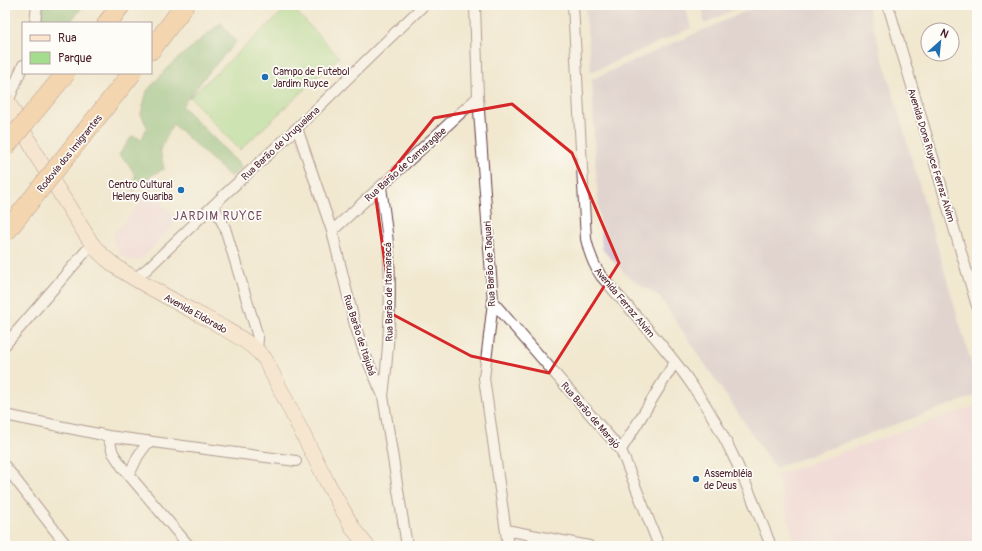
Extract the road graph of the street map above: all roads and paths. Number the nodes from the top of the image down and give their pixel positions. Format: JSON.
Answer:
{"nodes":[{"id":1,"x":36,"y":5,"type":"edge"},
{"id":2,"x":120,"y":5,"type":"edge"},
{"id":3,"x":186,"y":5,"type":"edge"},
{"id":4,"x":424,"y":5,"type":"edge"},
{"id":5,"x":475,"y":5,"type":"edge"},
{"id":6,"x":573,"y":5,"type":"edge"},
{"id":7,"x":888,"y":5,"type":"edge"},
{"id":8,"x":35,"y":22,"type":"edge"},
{"id":9,"x":108,"y":22,"type":"edge"},
{"id":10,"x":152,"y":49,"type":"edge"},
{"id":11,"x":22,"y":67,"type":"edge"},
{"id":12,"x":65,"y":74,"type":"edge"},
{"id":13,"x":131,"y":74,"type":"edge"},
{"id":14,"x":478,"y":98,"type":"junction"},
{"id":15,"x":7,"y":99,"type":"edge"},
{"id":16,"x":297,"y":128,"type":"junction"},
{"id":17,"x":5,"y":147,"type":"edge"},
{"id":18,"x":381,"y":187,"type":"junction"},
{"id":19,"x":214,"y":206,"type":"junction"},
{"id":20,"x":332,"y":231,"type":"junction"},
{"id":21,"x":5,"y":233,"type":"edge"},
{"id":22,"x":92,"y":244,"type":"junction"},
{"id":23,"x":134,"y":279,"type":"junction"},
{"id":24,"x":492,"y":302,"type":"junction"},
{"id":25,"x":977,"y":306,"type":"edge"},
{"id":26,"x":5,"y":345,"type":"edge"},
{"id":27,"x":257,"y":350,"type":"junction"},
{"id":28,"x":675,"y":362,"type":"junction"},
{"id":29,"x":382,"y":396,"type":"junction"},
{"id":30,"x":5,"y":415,"type":"edge"},
{"id":31,"x":108,"y":436,"type":"junction"},
{"id":32,"x":148,"y":442,"type":"junction"},
{"id":33,"x":621,"y":450,"type":"junction"},
{"id":34,"x":296,"y":461,"type":"dead end"},
{"id":35,"x":5,"y":466,"type":"edge"},
{"id":36,"x":128,"y":475,"type":"junction"},
{"id":37,"x":506,"y":530,"type":"junction"},
{"id":38,"x":67,"y":546,"type":"edge"},
{"id":39,"x":189,"y":546,"type":"edge"},
{"id":40,"x":368,"y":546,"type":"edge"},
{"id":41,"x":407,"y":546,"type":"edge"},
{"id":42,"x":508,"y":546,"type":"edge"},
{"id":43,"x":589,"y":546,"type":"edge"},
{"id":44,"x":659,"y":546,"type":"edge"},
{"id":45,"x":771,"y":546,"type":"edge"}],
"edges":[{"from":1,"to":8,"type":"street"},
{"from":2,"to":9,"type":"highway"},
{"from":3,"to":10,"type":"highway"},
{"from":4,"to":16,"type":"street","name":"Rua Barão de Uruguaiana"},
{"from":5,"to":14,"type":"street","name":"Rua Barão de Taquari"},
{"from":6,"to":28,"type":"street","name":"Avenida Ferraz Alvim"},
{"from":7,"to":25,"type":"street","name":"Avenida Dona Ruyce Ferraz Alvim"},
{"from":11,"to":15,"type":"street"},
{"from":12,"to":17,"type":"highway","bridge":true},
{"from":13,"to":21,"type":"highway","name":"Rodovia dos Imigrantes","bridge":true},
{"from":14,"to":18,"type":"street","name":"Rua Barão de Camaragibe"},
{"from":14,"to":24,"type":"street","name":"Rua Barão de Taquari"},
{"from":15,"to":22,"type":"main road","name":"Avenida Eldorado"},
{"from":16,"to":19,"type":"street","name":"Rua Barão de Uruguaiana"},
{"from":16,"to":20,"type":"street","name":"Rua Barão de Itajubá"},
{"from":18,"to":20,"type":"street","name":"Rua Barão de Camaragibe"},
{"from":18,"to":29,"type":"street","name":"Rua Barão de Itamaracá"},
{"from":19,"to":23,"type":"street","name":"Rua Barão de Uruguaiana"},
{"from":19,"to":27,"type":"street"},
{"from":20,"to":29,"type":"street","name":"Rua Barão de Itajubá"},
{"from":22,"to":23,"type":"main road","name":"Avenida Eldorado"},
{"from":22,"to":26,"type":"street"},
{"from":23,"to":27,"type":"main road","name":"Avenida Eldorado"},
{"from":24,"to":33,"type":"street","name":"Rua Barão de Marajó"},
{"from":24,"to":37,"type":"street","name":"Rua Barão de Taquari"},
{"from":27,"to":40,"type":"main road","name":"Avenida Eldorado"},
{"from":28,"to":33,"type":"street"},
{"from":28,"to":45,"type":"street","name":"Avenida Ferraz Alvim"},
{"from":29,"to":41,"type":"street","name":"Rua Barão de Itajubá"},
{"from":30,"to":31,"type":"street"},
{"from":31,"to":32,"type":"street"},
{"from":31,"to":36,"type":"street"},
{"from":32,"to":34,"type":"street"},
{"from":32,"to":36,"type":"street"},
{"from":33,"to":44,"type":"street","name":"Rua Barão de Marajó"},
{"from":35,"to":38,"type":"street"},
{"from":36,"to":39,"type":"street"},
{"from":37,"to":42,"type":"street","name":"Rua Barão de Taquari"},
{"from":37,"to":43,"type":"street"}]}
